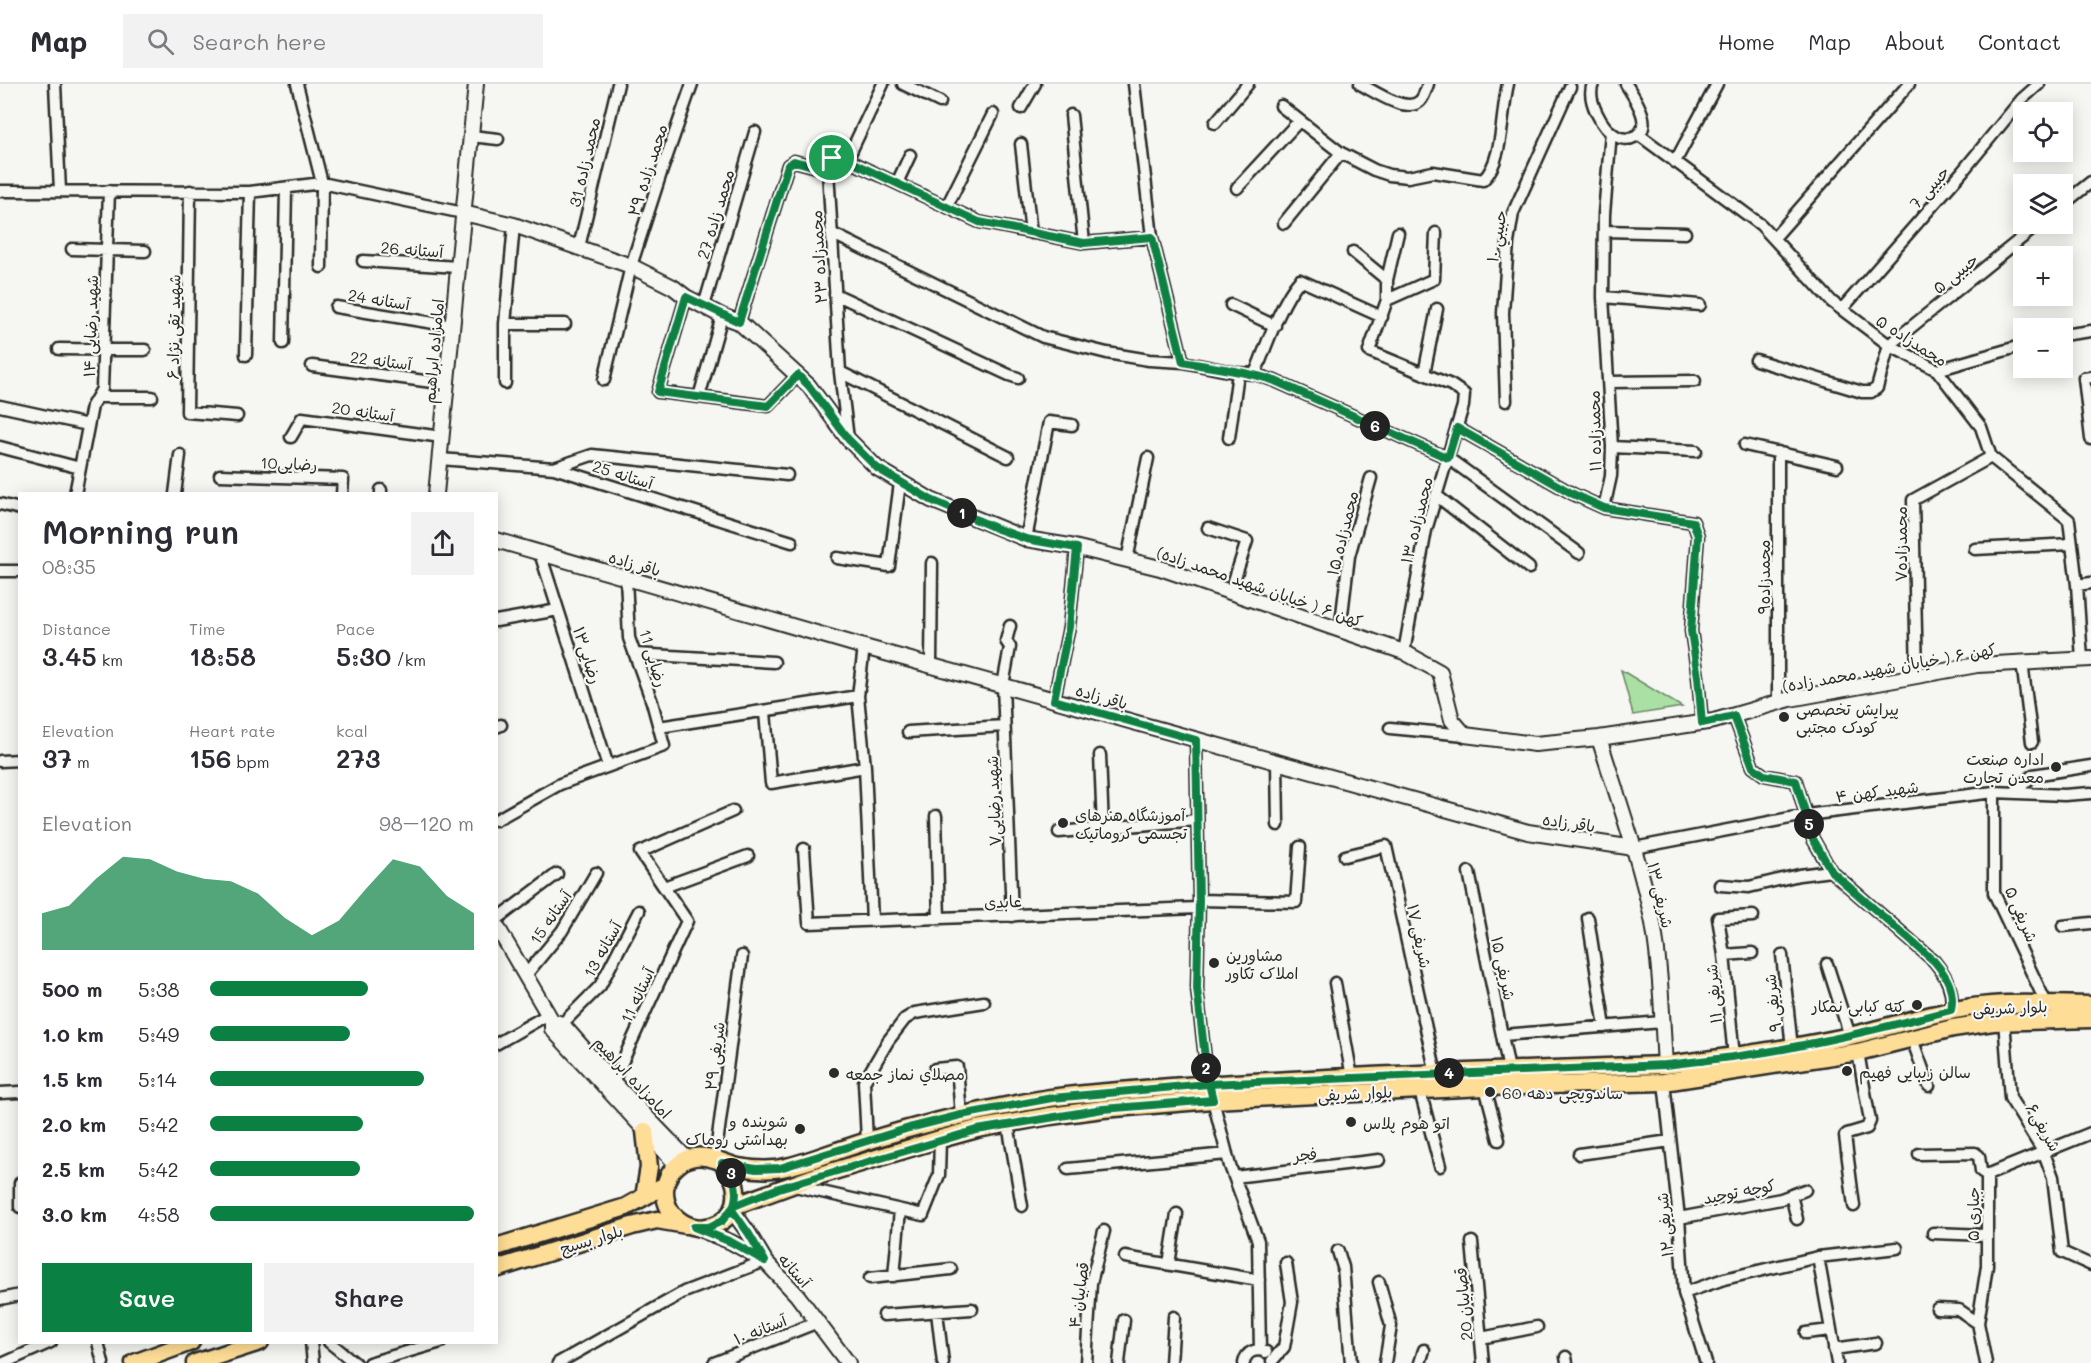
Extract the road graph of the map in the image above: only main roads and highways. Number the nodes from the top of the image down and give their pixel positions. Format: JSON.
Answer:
{"nodes":[{"id":1,"x":2091,"y":1005,"type":"edge"},
{"id":2,"x":2091,"y":1019,"type":"edge"},
{"id":3,"x":1814,"y":1051,"type":"junction"},
{"id":4,"x":1210,"y":1092,"type":"junction"},
{"id":5,"x":645,"y":1131,"type":"road end"},
{"id":6,"x":719,"y":1161,"type":"junction"},
{"id":7,"x":773,"y":1169,"type":"junction"},
{"id":8,"x":665,"y":1185,"type":"junction"},
{"id":9,"x":784,"y":1186,"type":"junction"},
{"id":10,"x":644,"y":1197,"type":"junction"},
{"id":11,"x":733,"y":1208,"type":"junction"},
{"id":12,"x":691,"y":1227,"type":"junction"},
{"id":13,"x":498,"y":1246,"type":"edge"},
{"id":14,"x":498,"y":1268,"type":"edge"},
{"id":15,"x":186,"y":1344,"type":"edge"},
{"id":16,"x":254,"y":1344,"type":"edge"},
{"id":17,"x":205,"y":1361,"type":"edge"},
{"id":18,"x":134,"y":1363,"type":"edge"}],
"edges":[{"from":1,"to":3,"type":"main road","name":"بلوار شریفی"},
{"from":2,"to":3,"type":"main road","name":"بلوار شریفی"},
{"from":3,"to":4,"type":"main road","name":"بلوار شریفی"},
{"from":3,"to":4,"type":"main road","name":"بلوار شریفی"},
{"from":4,"to":7,"type":"main road","name":"بلوار شریفی"},
{"from":4,"to":9,"type":"main road","name":"بلوار شریفی"},
{"from":5,"to":10,"type":"main road"},
{"from":6,"to":7,"type":"main road","name":"بلوار شریفی"},
{"from":6,"to":8,"type":"main road"},
{"from":6,"to":11,"type":"main road"},
{"from":7,"to":9,"type":"main road"},
{"from":8,"to":10,"type":"main road","name":"بلوار بسیج"},
{"from":8,"to":12,"type":"main road"},
{"from":9,"to":11,"type":"main road","name":"بلوار شریفی"},
{"from":10,"to":13,"type":"main road","name":"بلوار بسیج"},
{"from":11,"to":12,"type":"main road"},
{"from":12,"to":14,"type":"main road","name":"بلوار بسیج"},
{"from":15,"to":18,"type":"main road"},
{"from":16,"to":17,"type":"main road"}]}
